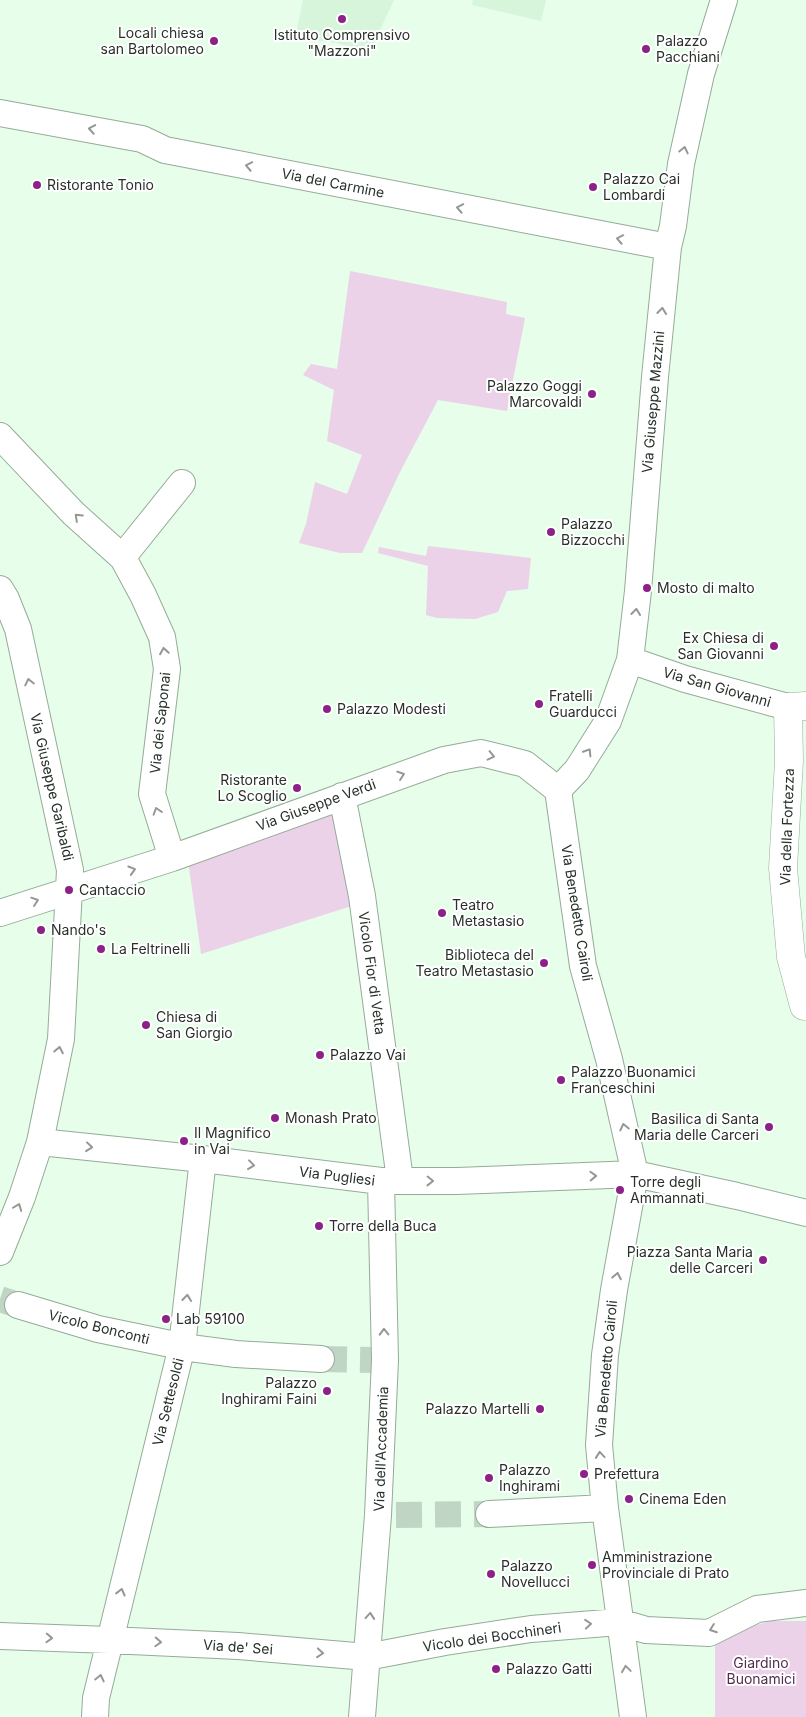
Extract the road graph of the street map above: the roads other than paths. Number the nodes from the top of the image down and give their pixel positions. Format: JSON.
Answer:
{"nodes":[{"id":1,"x":724,"y":0,"type":"edge"},
{"id":2,"x":0,"y":113,"type":"edge"},
{"id":3,"x":668,"y":248,"type":"junction"},
{"id":4,"x":0,"y":436,"type":"edge"},
{"id":5,"x":182,"y":483,"type":"dead end"},
{"id":6,"x":123,"y":558,"type":"junction"},
{"id":7,"x":0,"y":589,"type":"edge"},
{"id":8,"x":630,"y":660,"type":"junction"},
{"id":9,"x":797,"y":706,"type":"edge"},
{"id":10,"x":558,"y":790,"type":"junction"},
{"id":11,"x":342,"y":796,"type":"junction"},
{"id":12,"x":172,"y":858,"type":"junction"},
{"id":13,"x":69,"y":890,"type":"junction"},
{"id":14,"x":0,"y":913,"type":"edge"},
{"id":15,"x":805,"y":1010,"type":"edge"},
{"id":16,"x":40,"y":1142,"type":"junction"},
{"id":17,"x":203,"y":1159,"type":"junction"},
{"id":18,"x":635,"y":1174,"type":"junction"},
{"id":19,"x":390,"y":1181,"type":"junction"},
{"id":20,"x":806,"y":1214,"type":"edge"},
{"id":21,"x":0,"y":1252,"type":"edge"},
{"id":22,"x":18,"y":1305,"type":"tunnel mouth"},
{"id":23,"x":182,"y":1346,"type":"junction"},
{"id":24,"x":321,"y":1359,"type":"tunnel mouth"},
{"id":25,"x":605,"y":1508,"type":"junction"},
{"id":26,"x":489,"y":1514,"type":"tunnel mouth"},
{"id":27,"x":806,"y":1604,"type":"edge"},
{"id":28,"x":619,"y":1622,"type":"junction"},
{"id":29,"x":0,"y":1636,"type":"edge"},
{"id":30,"x":110,"y":1640,"type":"junction"},
{"id":31,"x":366,"y":1657,"type":"junction"},
{"id":32,"x":95,"y":1717,"type":"edge"},
{"id":33,"x":362,"y":1717,"type":"edge"},
{"id":34,"x":633,"y":1717,"type":"edge"}],
"edges":[{"from":3,"to":1,"type":"street","name":"Via Giuseppe Mazzini","one_way":true},
{"from":3,"to":2,"type":"street","name":"Via del Carmine","one_way":true},
{"from":8,"to":3,"type":"street","name":"Via Giuseppe Mazzini","one_way":true},
{"from":6,"to":4,"type":"street","name":"Via dei Saponai","one_way":true},
{"from":5,"to":6,"type":"street"},
{"from":12,"to":6,"type":"street","name":"Via dei Saponai","one_way":true},
{"from":13,"to":7,"type":"street","name":"Via Giuseppe Garibaldi","one_way":true},
{"from":8,"to":9,"type":"street","name":"Via San Giovanni"},
{"from":10,"to":8,"type":"street","name":"Via Giuseppe Mazzini","one_way":true},
{"from":9,"to":15,"type":"street","name":"Via della Fortezza"},
{"from":11,"to":10,"type":"street","name":"Via Giuseppe Verdi","one_way":true},
{"from":18,"to":10,"type":"street","name":"Via Benedetto Cairoli","one_way":true},
{"from":11,"to":12,"type":"street","name":"Via Giuseppe Verdi"},
{"from":11,"to":19,"type":"street","name":"Vicolo Fior di Vetta"},
{"from":13,"to":12,"type":"street","name":"Via Giuseppe Verdi","one_way":true},
{"from":14,"to":13,"type":"street","name":"Via Giuseppe Verdi","one_way":true},
{"from":16,"to":13,"type":"street","name":"Via Giuseppe Garibaldi","one_way":true},
{"from":16,"to":17,"type":"street","name":"Via Pugliesi","one_way":true},
{"from":21,"to":16,"type":"street","name":"Via Giuseppe Garibaldi","one_way":true},
{"from":17,"to":19,"type":"street","name":"Via Pugliesi","one_way":true},
{"from":23,"to":17,"type":"street","name":"Via Settesoldi","one_way":true},
{"from":19,"to":18,"type":"street","name":"Via Pugliesi","one_way":true},
{"from":18,"to":20,"type":"street","name":"Via Pugliesi"},
{"from":25,"to":18,"type":"street","name":"Via Benedetto Cairoli","one_way":true},
{"from":31,"to":19,"type":"street","name":"Via dell'Accademia","one_way":true},
{"from":22,"to":23,"type":"street","name":"Vicolo Bonconti"},
{"from":23,"to":24,"type":"street","name":"Vicolo Bonconti"},
{"from":30,"to":23,"type":"street","name":"Via Settesoldi","one_way":true},
{"from":25,"to":26,"type":"street"},
{"from":25,"to":28,"type":"street","name":"Via Benedetto Cairoli"},
{"from":27,"to":28,"type":"street","one_way":true},
{"from":31,"to":28,"type":"street","name":"Vicolo dei Bocchineri","one_way":true},
{"from":34,"to":28,"type":"street","name":"Via Benedetto Cairoli","one_way":true},
{"from":29,"to":30,"type":"street","name":"Via de' Sei","one_way":true},
{"from":30,"to":31,"type":"street","name":"Via de' Sei","one_way":true},
{"from":32,"to":30,"type":"street","name":"Via Settesoldi","one_way":true},
{"from":31,"to":33,"type":"street","name":"Via dell'Accademia"}]}
